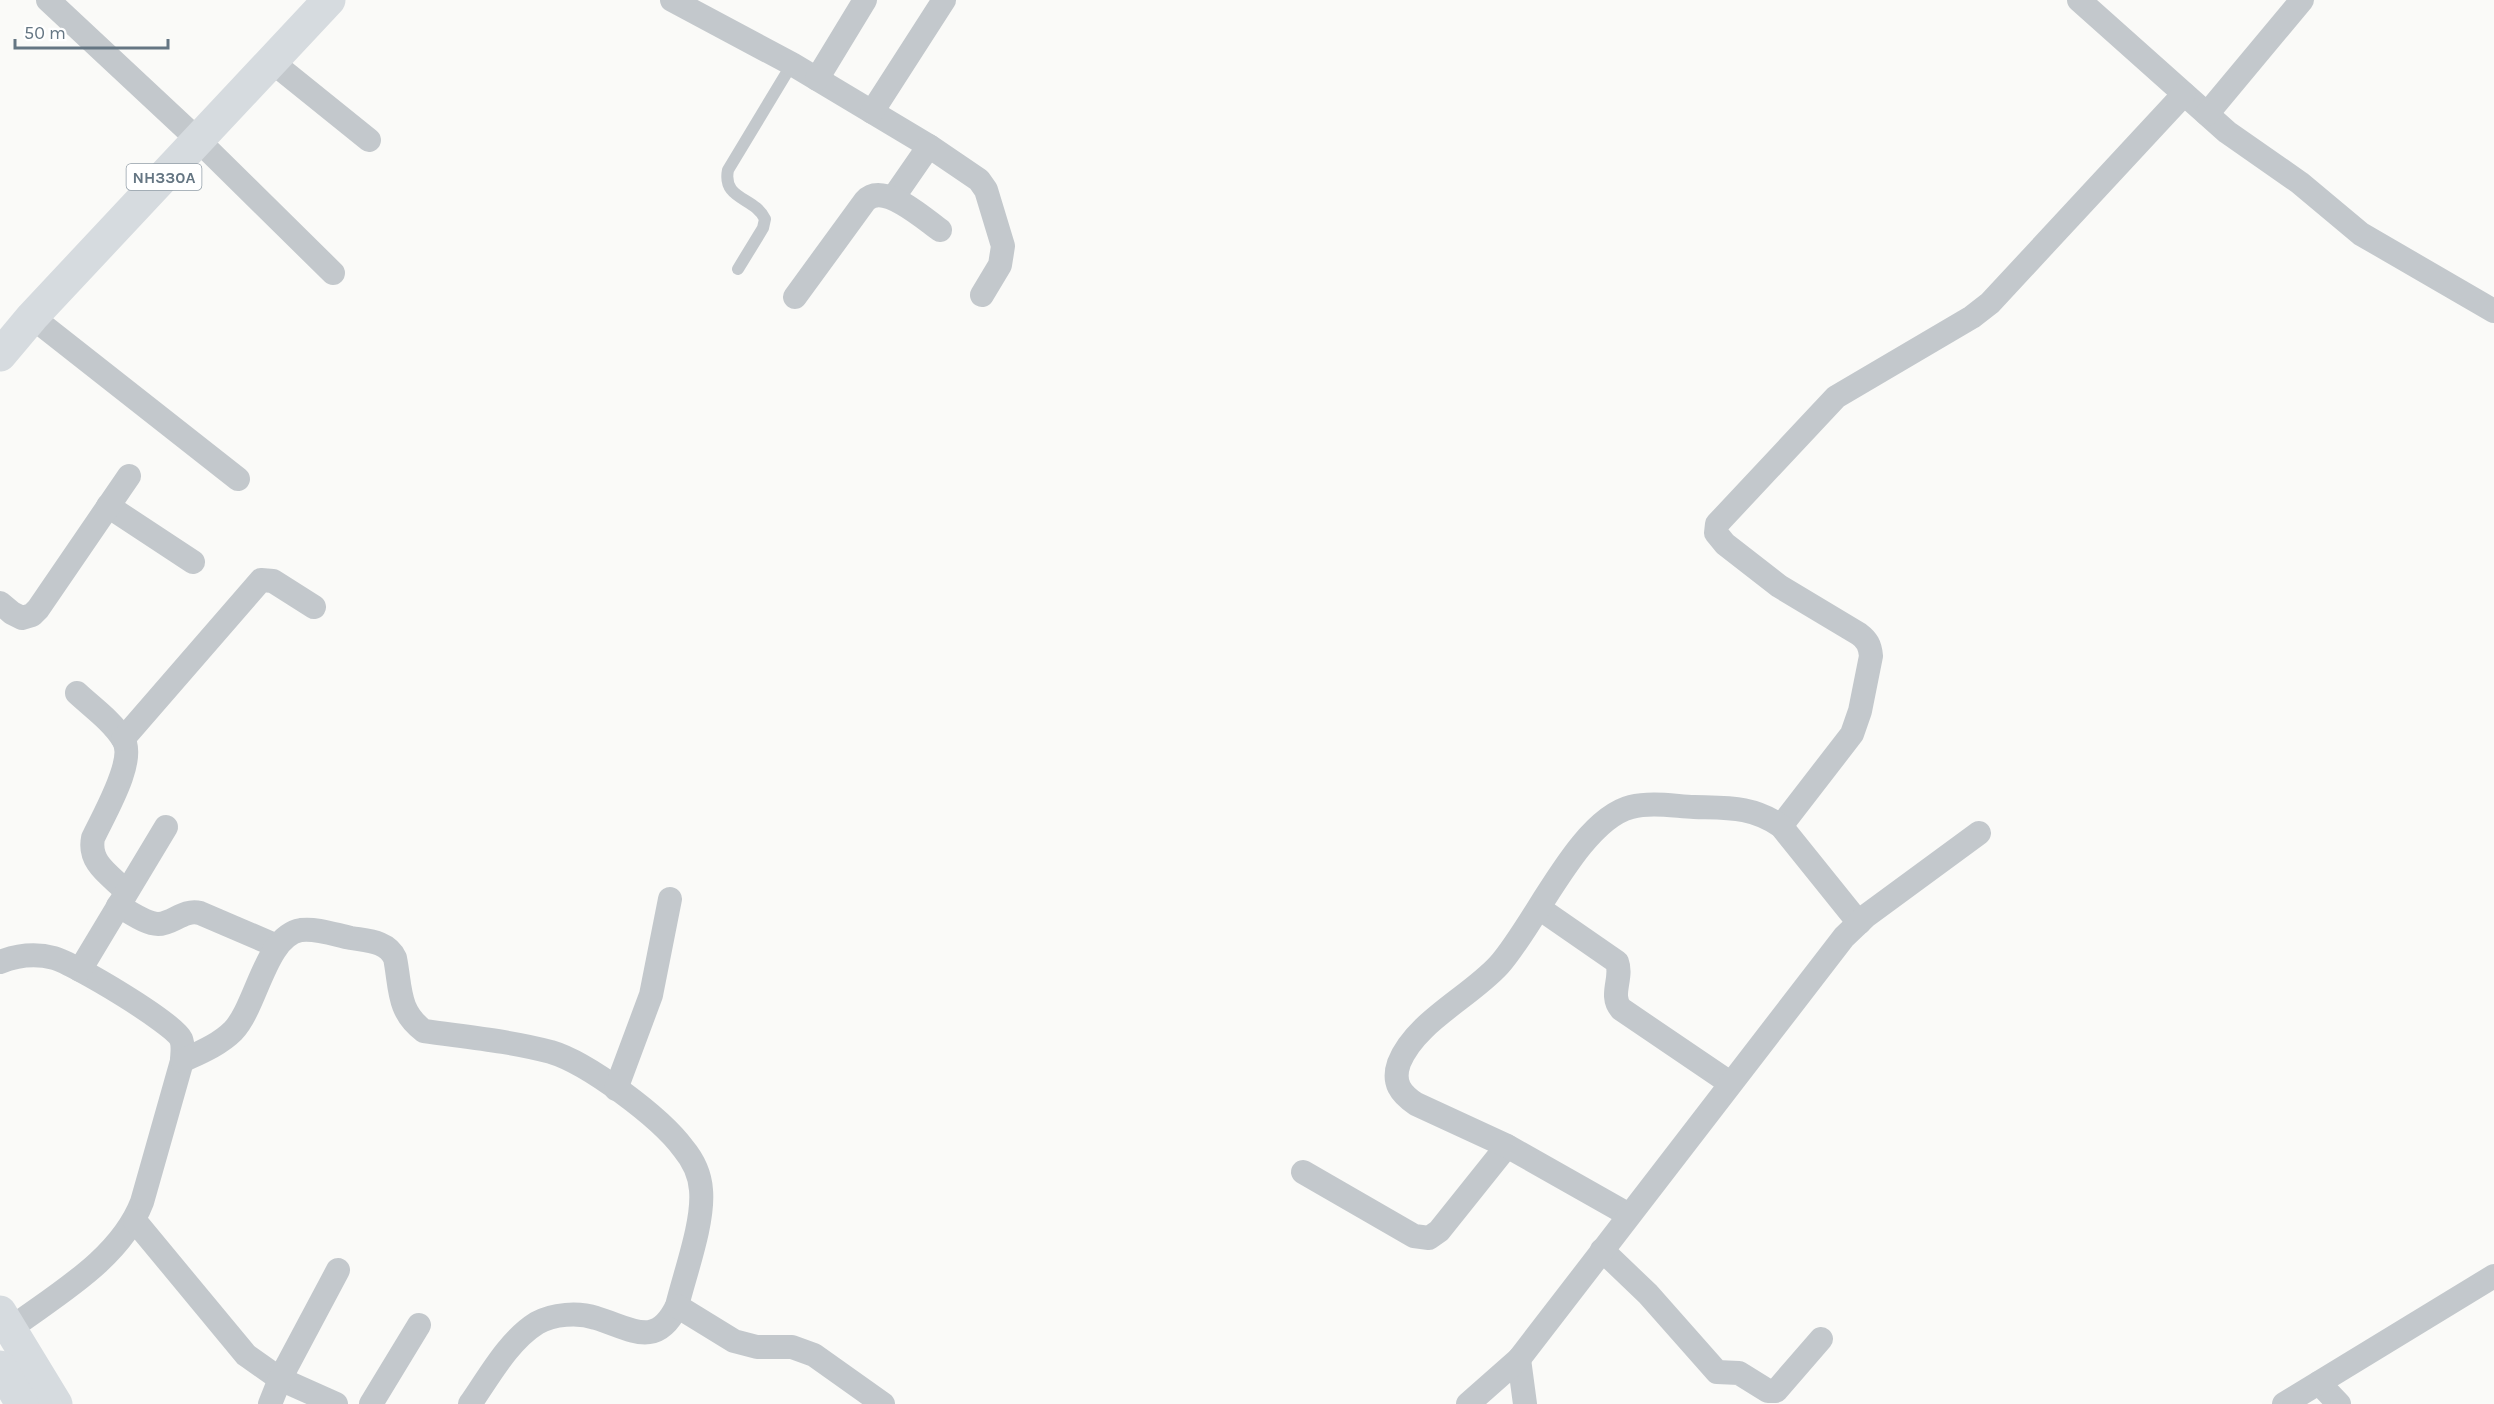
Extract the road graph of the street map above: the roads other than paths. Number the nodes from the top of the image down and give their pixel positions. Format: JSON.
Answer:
{"nodes":[{"id":1,"x":48,"y":0,"type":"edge"},
{"id":2,"x":329,"y":0,"type":"edge"},
{"id":3,"x":672,"y":0,"type":"edge"},
{"id":4,"x":865,"y":0,"type":"edge"},
{"id":5,"x":944,"y":0,"type":"edge"},
{"id":6,"x":2079,"y":0,"type":"edge"},
{"id":7,"x":2302,"y":0,"type":"edge"},
{"id":8,"x":271,"y":61,"type":"junction"},
{"id":9,"x":792,"y":64,"type":"junction"},
{"id":10,"x":817,"y":79,"type":"junction"},
{"id":11,"x":2184,"y":94,"type":"junction"},
{"id":12,"x":872,"y":112,"type":"junction"},
{"id":13,"x":2207,"y":114,"type":"junction"},
{"id":14,"x":198,"y":140,"type":"junction"},
{"id":15,"x":369,"y":140,"type":"dead end"},
{"id":16,"x":929,"y":146,"type":"junction"},
{"id":17,"x":893,"y":198,"type":"junction"},
{"id":18,"x":940,"y":230,"type":"dead end"},
{"id":19,"x":738,"y":269,"type":"dead end"},
{"id":20,"x":333,"y":273,"type":"dead end"},
{"id":21,"x":982,"y":295,"type":"dead end"},
{"id":22,"x":795,"y":297,"type":"dead end"},
{"id":23,"x":2494,"y":311,"type":"edge"},
{"id":24,"x":32,"y":317,"type":"junction"},
{"id":25,"x":0,"y":355,"type":"edge"},
{"id":26,"x":129,"y":476,"type":"dead end"},
{"id":27,"x":238,"y":479,"type":"dead end"},
{"id":28,"x":108,"y":506,"type":"junction"},
{"id":29,"x":193,"y":562,"type":"dead end"},
{"id":30,"x":0,"y":603,"type":"edge"},
{"id":31,"x":314,"y":607,"type":"dead end"},
{"id":32,"x":77,"y":693,"type":"dead end"},
{"id":33,"x":123,"y":739,"type":"junction"},
{"id":34,"x":1780,"y":826,"type":"junction"},
{"id":35,"x":166,"y":827,"type":"dead end"},
{"id":36,"x":1979,"y":833,"type":"dead end"},
{"id":37,"x":122,"y":898,"type":"junction"},
{"id":38,"x":670,"y":899,"type":"dead end"},
{"id":39,"x":1539,"y":908,"type":"junction"},
{"id":40,"x":1859,"y":923,"type":"junction"},
{"id":41,"x":277,"y":946,"type":"junction"},
{"id":42,"x":0,"y":962,"type":"edge"},
{"id":43,"x":80,"y":970,"type":"junction"},
{"id":44,"x":182,"y":1061,"type":"junction"},
{"id":45,"x":1730,"y":1083,"type":"junction"},
{"id":46,"x":616,"y":1089,"type":"junction"},
{"id":47,"x":1507,"y":1146,"type":"junction"},
{"id":48,"x":1303,"y":1172,"type":"dead end"},
{"id":49,"x":1629,"y":1215,"type":"junction"},
{"id":50,"x":135,"y":1221,"type":"junction"},
{"id":51,"x":1602,"y":1250,"type":"junction"},
{"id":52,"x":338,"y":1270,"type":"dead end"},
{"id":53,"x":2494,"y":1276,"type":"edge"},
{"id":54,"x":677,"y":1306,"type":"junction"},
{"id":55,"x":5,"y":1321,"type":"edge"},
{"id":56,"x":419,"y":1325,"type":"dead end"},
{"id":57,"x":1821,"y":1339,"type":"dead end"},
{"id":58,"x":1519,"y":1359,"type":"junction"},
{"id":59,"x":280,"y":1379,"type":"junction"},
{"id":60,"x":2319,"y":1383,"type":"junction"},
{"id":61,"x":56,"y":1404,"type":"edge"},
{"id":62,"x":270,"y":1404,"type":"edge"},
{"id":63,"x":336,"y":1404,"type":"edge"},
{"id":64,"x":371,"y":1404,"type":"edge"},
{"id":65,"x":470,"y":1404,"type":"edge"},
{"id":66,"x":884,"y":1404,"type":"edge"},
{"id":67,"x":1468,"y":1404,"type":"edge"},
{"id":68,"x":1525,"y":1404,"type":"edge"},
{"id":69,"x":2284,"y":1404,"type":"edge"},
{"id":70,"x":2339,"y":1404,"type":"edge"}],
"edges":[{"from":1,"to":14,"type":"street"},
{"from":2,"to":8,"type":"highway","number":"NH330A"},
{"from":3,"to":9,"type":"street"},
{"from":4,"to":10,"type":"street"},
{"from":5,"to":12,"type":"street"},
{"from":6,"to":11,"type":"street"},
{"from":7,"to":13,"type":"street"},
{"from":8,"to":14,"type":"highway","number":"NH330A"},
{"from":8,"to":15,"type":"street"},
{"from":9,"to":10,"type":"street"},
{"from":9,"to":19,"type":"lane"},
{"from":10,"to":12,"type":"street"},
{"from":11,"to":13,"type":"street"},
{"from":11,"to":34,"type":"street"},
{"from":12,"to":16,"type":"street"},
{"from":13,"to":23,"type":"street"},
{"from":14,"to":20,"type":"street"},
{"from":14,"to":24,"type":"highway","number":"NH330A"},
{"from":16,"to":17,"type":"street"},
{"from":16,"to":21,"type":"street"},
{"from":17,"to":18,"type":"street"},
{"from":17,"to":22,"type":"street"},
{"from":24,"to":25,"type":"highway","number":"NH330A"},
{"from":24,"to":27,"type":"street"},
{"from":26,"to":28,"type":"street"},
{"from":28,"to":29,"type":"street"},
{"from":28,"to":30,"type":"street"},
{"from":31,"to":33,"type":"street"},
{"from":32,"to":33,"type":"street"},
{"from":33,"to":37,"type":"street"},
{"from":34,"to":39,"type":"street"},
{"from":34,"to":40,"type":"street"},
{"from":35,"to":37,"type":"street"},
{"from":36,"to":40,"type":"street"},
{"from":37,"to":41,"type":"street"},
{"from":37,"to":43,"type":"street"},
{"from":38,"to":46,"type":"street"},
{"from":39,"to":45,"type":"street"},
{"from":39,"to":47,"type":"street"},
{"from":40,"to":45,"type":"street"},
{"from":41,"to":44,"type":"street"},
{"from":41,"to":46,"type":"street"},
{"from":42,"to":43,"type":"street"},
{"from":43,"to":44,"type":"street"},
{"from":44,"to":50,"type":"street"},
{"from":45,"to":49,"type":"street"},
{"from":46,"to":54,"type":"street"},
{"from":47,"to":48,"type":"street"},
{"from":47,"to":49,"type":"street"},
{"from":49,"to":51,"type":"street"},
{"from":50,"to":55,"type":"street"},
{"from":50,"to":59,"type":"street"},
{"from":51,"to":57,"type":"street"},
{"from":51,"to":58,"type":"street"},
{"from":52,"to":59,"type":"street"},
{"from":53,"to":60,"type":"street"},
{"from":54,"to":65,"type":"street"},
{"from":54,"to":66,"type":"street"},
{"from":55,"to":61,"type":"highway"},
{"from":56,"to":64,"type":"street"},
{"from":58,"to":67,"type":"street"},
{"from":58,"to":68,"type":"street"},
{"from":59,"to":62,"type":"street"},
{"from":59,"to":63,"type":"street"},
{"from":60,"to":69,"type":"street"},
{"from":60,"to":70,"type":"street"}]}
